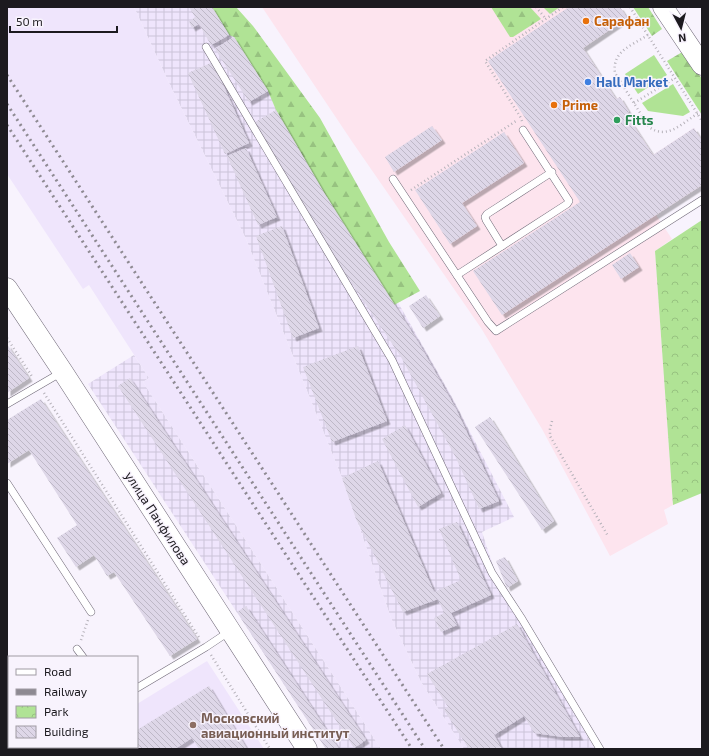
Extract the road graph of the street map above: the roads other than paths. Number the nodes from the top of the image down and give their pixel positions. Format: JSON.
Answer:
{"nodes":[{"id":1,"x":663,"y":7,"type":"edge"},
{"id":2,"x":206,"y":47,"type":"dead end"},
{"id":3,"x":702,"y":65,"type":"edge"},
{"id":4,"x":523,"y":130,"type":"road end"},
{"id":5,"x":552,"y":172,"type":"junction"},
{"id":6,"x":393,"y":179,"type":"dead end"},
{"id":7,"x":702,"y":200,"type":"edge"},
{"id":8,"x":502,"y":246,"type":"junction"},
{"id":9,"x":457,"y":275,"type":"junction"},
{"id":10,"x":7,"y":288,"type":"edge"},
{"id":11,"x":63,"y":372,"type":"junction"},
{"id":12,"x":7,"y":404,"type":"edge"},
{"id":13,"x":7,"y":483,"type":"edge"},
{"id":14,"x":91,"y":612,"type":"road end"},
{"id":15,"x":230,"y":631,"type":"junction"},
{"id":16,"x":77,"y":649,"type":"road end"},
{"id":17,"x":82,"y":656,"type":"edge"},
{"id":18,"x":138,"y":687,"type":"edge"},
{"id":19,"x":307,"y":749,"type":"edge"},
{"id":20,"x":600,"y":749,"type":"edge"}],
"edges":[{"from":1,"to":3,"type":"street"},
{"from":2,"to":20,"type":"lane"},
{"from":4,"to":5,"type":"lane"},
{"from":5,"to":8,"type":"lane"},
{"from":5,"to":8,"type":"lane"},
{"from":6,"to":9,"type":"lane"},
{"from":7,"to":9,"type":"lane"},
{"from":8,"to":9,"type":"lane"},
{"from":10,"to":11,"type":"street","name":"улица Панфилова"},
{"from":11,"to":12,"type":"lane"},
{"from":11,"to":15,"type":"street","name":"улица Панфилова"},
{"from":13,"to":14,"type":"lane"},
{"from":15,"to":18,"type":"lane"},
{"from":15,"to":19,"type":"street","name":"улица Панфилова"},
{"from":16,"to":17,"type":"lane"}]}
